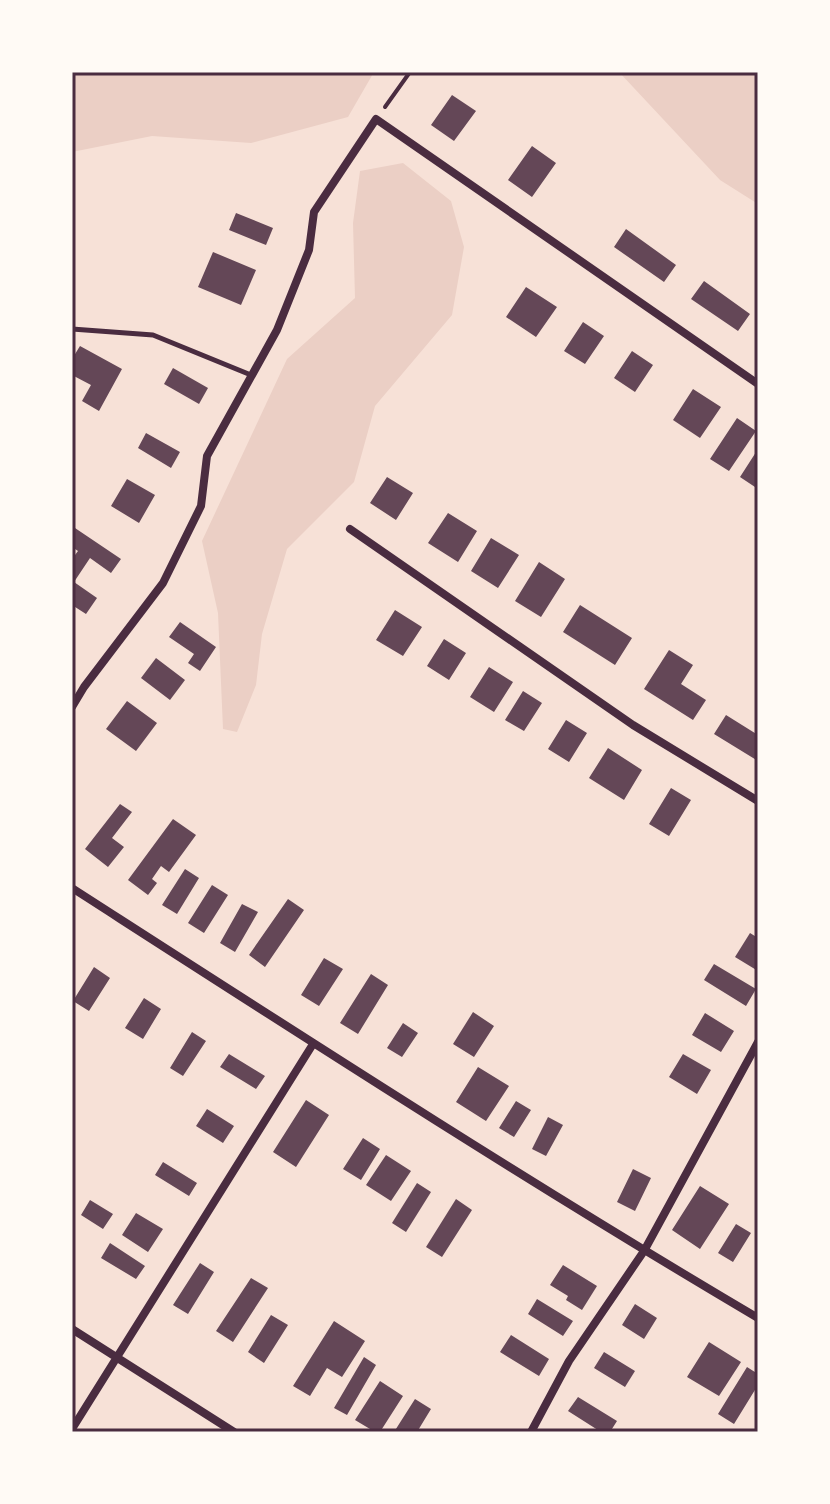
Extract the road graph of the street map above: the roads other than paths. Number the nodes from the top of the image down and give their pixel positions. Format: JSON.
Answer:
{"nodes":[{"id":1,"x":72,"y":329,"type":"edge"},
{"id":2,"x":252,"y":376,"type":"junction"},
{"id":3,"x":758,"y":384,"type":"edge"},
{"id":4,"x":350,"y":529,"type":"dead end"},
{"id":5,"x":72,"y":707,"type":"edge"},
{"id":6,"x":758,"y":801,"type":"edge"},
{"id":7,"x":72,"y":888,"type":"edge"},
{"id":8,"x":758,"y":1042,"type":"edge"},
{"id":9,"x":313,"y":1044,"type":"junction"},
{"id":10,"x":644,"y":1251,"type":"junction"},
{"id":11,"x":758,"y":1318,"type":"edge"},
{"id":12,"x":72,"y":1329,"type":"edge"},
{"id":13,"x":117,"y":1359,"type":"junction"},
{"id":14,"x":72,"y":1429,"type":"edge"},
{"id":15,"x":234,"y":1432,"type":"edge"},
{"id":16,"x":531,"y":1432,"type":"edge"}],
"edges":[{"from":1,"to":2,"type":"lane"},
{"from":2,"to":3,"type":"street"},
{"from":2,"to":5,"type":"street"},
{"from":4,"to":6,"type":"street"},
{"from":7,"to":9,"type":"street"},
{"from":8,"to":10,"type":"street"},
{"from":9,"to":10,"type":"street"},
{"from":9,"to":13,"type":"street"},
{"from":10,"to":11,"type":"street"},
{"from":10,"to":16,"type":"street"},
{"from":12,"to":13,"type":"street"},
{"from":13,"to":14,"type":"street"},
{"from":13,"to":15,"type":"street"}]}
